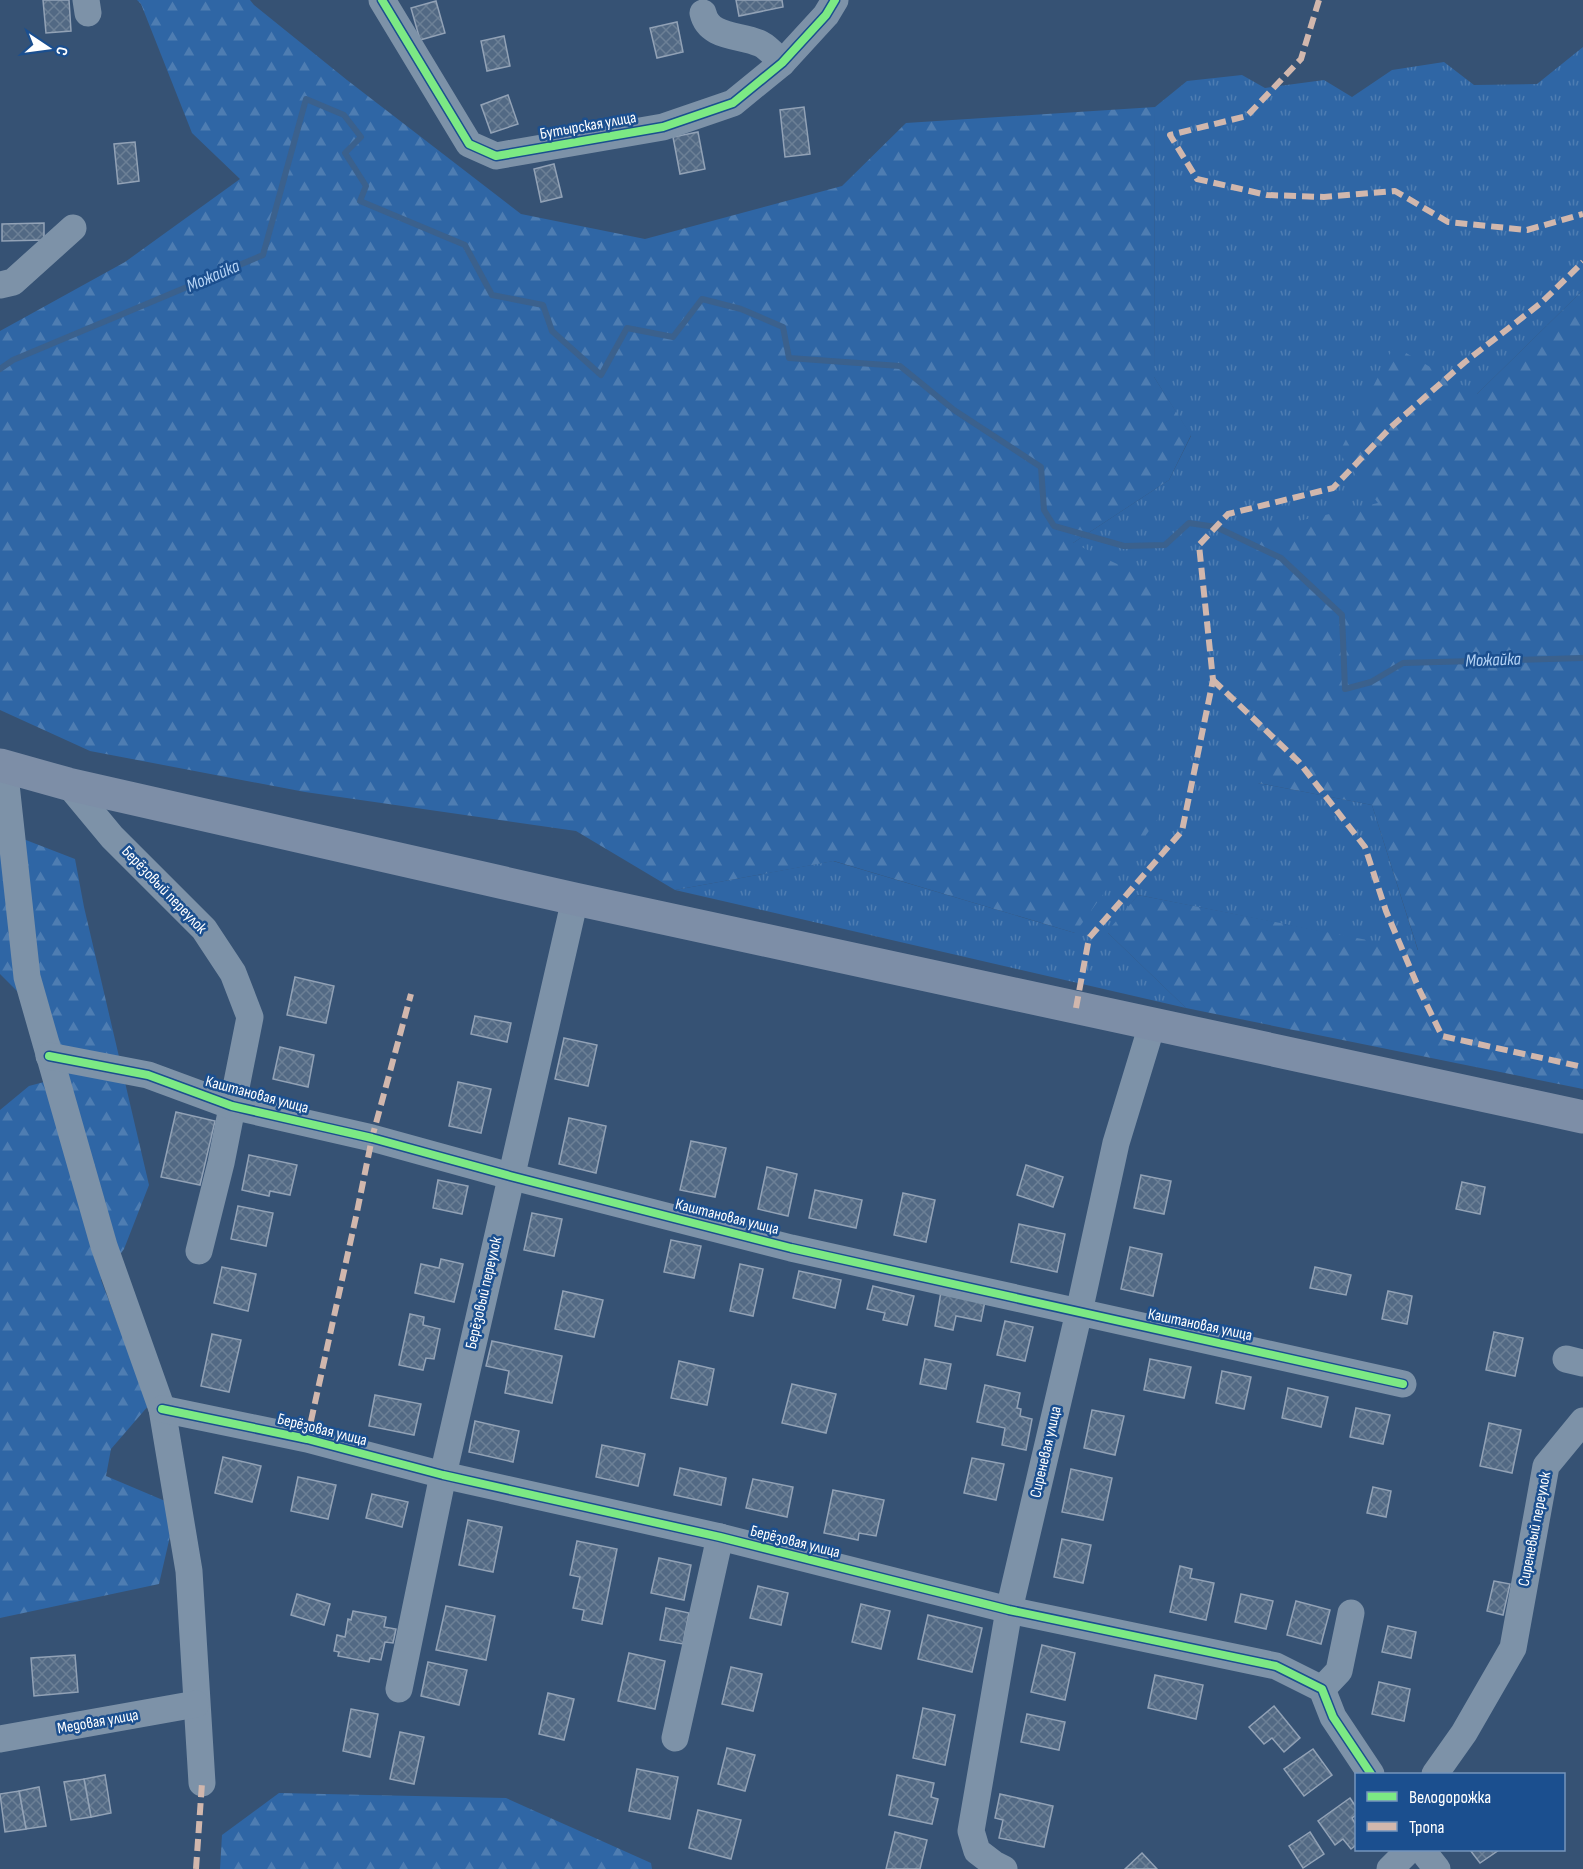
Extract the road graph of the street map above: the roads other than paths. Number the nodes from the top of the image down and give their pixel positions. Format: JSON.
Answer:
{"nodes":[{"id":1,"x":382,"y":0,"type":"edge"},
{"id":2,"x":835,"y":0,"type":"edge"},
{"id":3,"x":703,"y":13,"type":"dead end"},
{"id":4,"x":782,"y":63,"type":"junction"},
{"id":5,"x":73,"y":228,"type":"dead end"},
{"id":6,"x":0,"y":285,"type":"edge"},
{"id":7,"x":2,"y":766,"type":"edge"},
{"id":8,"x":68,"y":784,"type":"junction"},
{"id":9,"x":575,"y":898,"type":"junction"},
{"id":10,"x":1152,"y":1024,"type":"junction"},
{"id":11,"x":49,"y":1056,"type":"junction"},
{"id":12,"x":232,"y":1106,"type":"junction"},
{"id":13,"x":1583,"y":1117,"type":"edge"},
{"id":14,"x":510,"y":1176,"type":"junction"},
{"id":15,"x":199,"y":1251,"type":"dead end"},
{"id":16,"x":1079,"y":1312,"type":"junction"},
{"id":17,"x":1403,"y":1384,"type":"dead end"},
{"id":18,"x":162,"y":1409,"type":"junction"},
{"id":19,"x":1583,"y":1421,"type":"edge"},
{"id":20,"x":443,"y":1475,"type":"junction"},
{"id":21,"x":720,"y":1538,"type":"junction"},
{"id":22,"x":1009,"y":1610,"type":"junction"},
{"id":23,"x":1351,"y":1613,"type":"dead end"},
{"id":24,"x":399,"y":1689,"type":"dead end"},
{"id":25,"x":1322,"y":1689,"type":"junction"},
{"id":26,"x":196,"y":1704,"type":"junction"},
{"id":27,"x":675,"y":1738,"type":"dead end"},
{"id":28,"x":0,"y":1739,"type":"edge"},
{"id":29,"x":1370,"y":1773,"type":"edge"},
{"id":30,"x":1436,"y":1773,"type":"edge"},
{"id":31,"x":202,"y":1783,"type":"dead end"},
{"id":32,"x":1408,"y":1851,"type":"edge"},
{"id":33,"x":1423,"y":1851,"type":"edge"},
{"id":34,"x":1004,"y":1869,"type":"edge"},
{"id":35,"x":1390,"y":1869,"type":"edge"},
{"id":36,"x":1437,"y":1869,"type":"edge"}],
"edges":[{"from":1,"to":4,"type":"street","name":"Бутырская улица"},
{"from":2,"to":4,"type":"street","name":"Бутырская улица"},
{"from":3,"to":4,"type":"street"},
{"from":5,"to":6,"type":"street"},
{"from":7,"to":8,"type":"main road"},
{"from":7,"to":11,"type":"street"},
{"from":8,"to":9,"type":"main road"},
{"from":8,"to":12,"type":"street","name":"Берёзовый переулок"},
{"from":9,"to":10,"type":"main road"},
{"from":9,"to":14,"type":"street","name":"Берёзовый переулок"},
{"from":10,"to":13,"type":"main road"},
{"from":10,"to":16,"type":"street","name":"Сиреневая улица"},
{"from":11,"to":12,"type":"street","name":"Каштановая улица"},
{"from":11,"to":18,"type":"street"},
{"from":12,"to":14,"type":"street","name":"Каштановая улица"},
{"from":12,"to":15,"type":"street","name":"Берёзовый переулок"},
{"from":14,"to":16,"type":"street","name":"Каштановая улица"},
{"from":14,"to":20,"type":"street","name":"Берёзовый переулок"},
{"from":16,"to":17,"type":"street","name":"Каштановая улица"},
{"from":16,"to":22,"type":"street","name":"Сиреневая улица"},
{"from":18,"to":20,"type":"street","name":"Берёзовая улица"},
{"from":18,"to":26,"type":"street"},
{"from":19,"to":30,"type":"street","name":"Сиреневый переулок"},
{"from":20,"to":21,"type":"street","name":"Берёзовая улица"},
{"from":20,"to":24,"type":"street","name":"Берёзовый переулок"},
{"from":21,"to":22,"type":"street","name":"Берёзовая улица"},
{"from":21,"to":27,"type":"street"},
{"from":22,"to":25,"type":"street","name":"Берёзовая улица"},
{"from":22,"to":34,"type":"street","name":"Сиреневая улица"},
{"from":23,"to":25,"type":"street"},
{"from":25,"to":29,"type":"street"},
{"from":26,"to":28,"type":"street","name":"Медовая улица"},
{"from":26,"to":31,"type":"street"},
{"from":32,"to":35,"type":"street"},
{"from":33,"to":36,"type":"street"}]}
